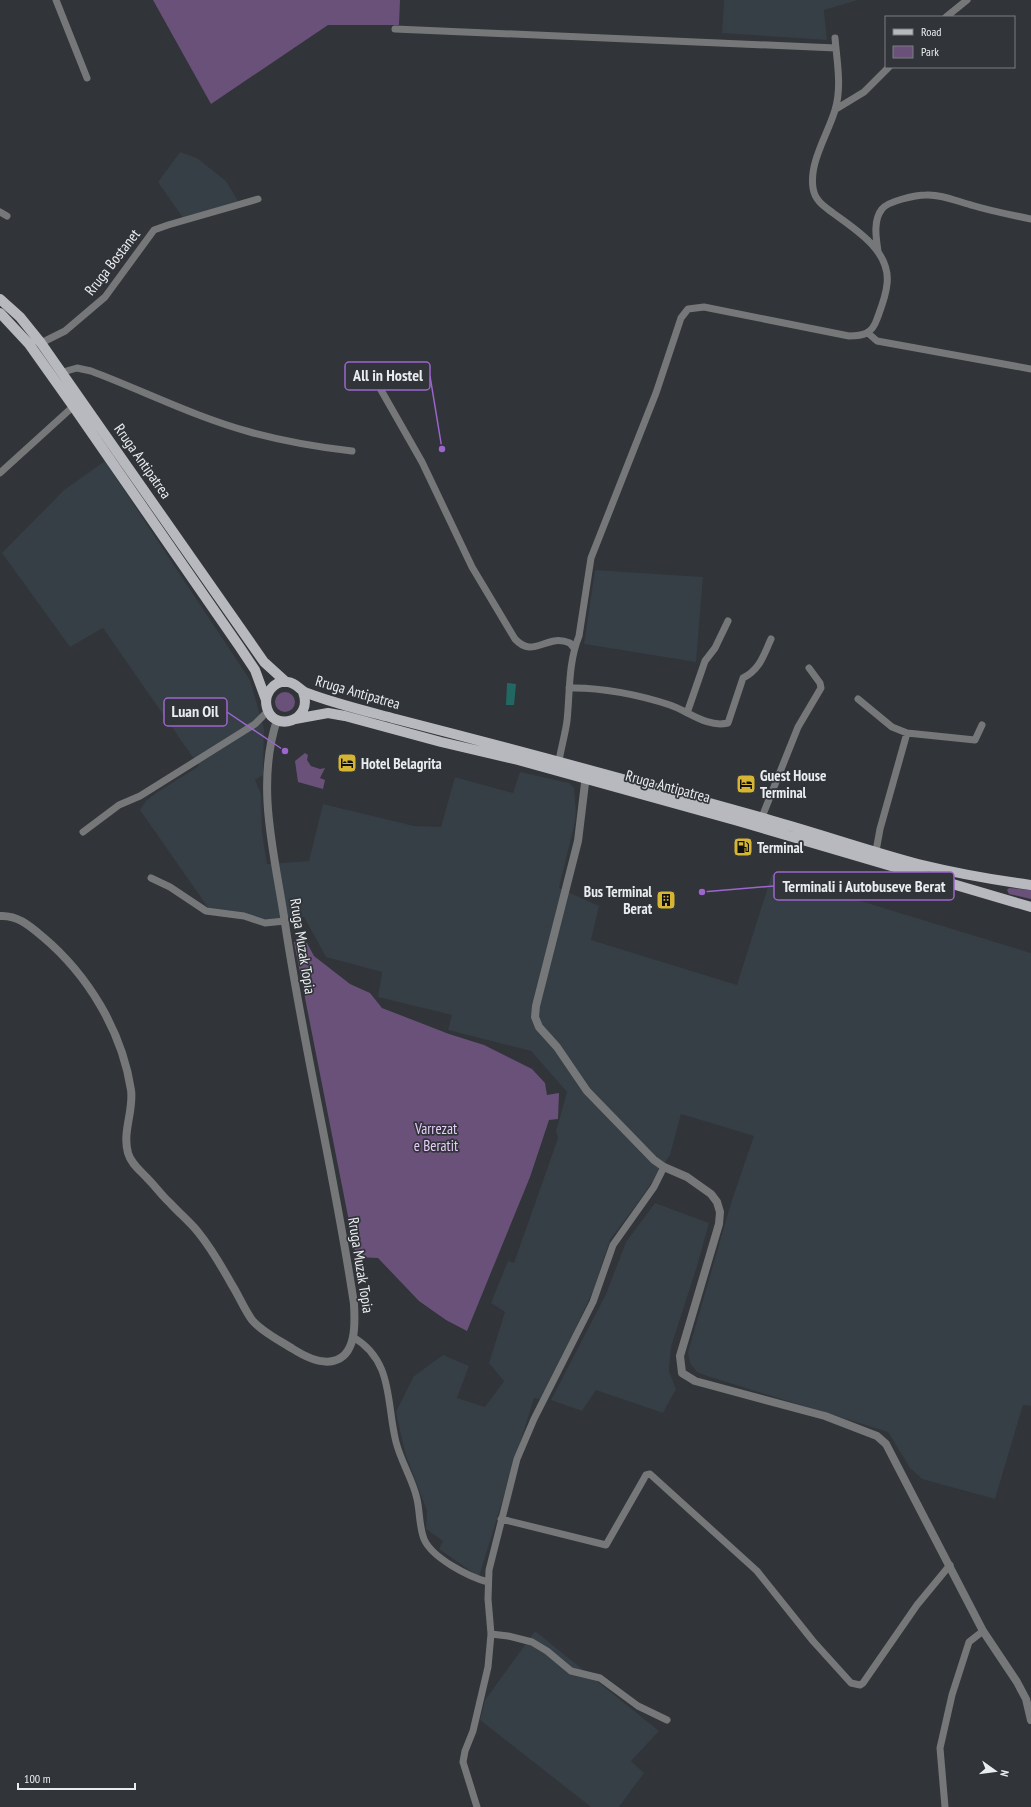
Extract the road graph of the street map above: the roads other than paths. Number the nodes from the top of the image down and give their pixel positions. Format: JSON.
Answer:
{"nodes":[{"id":1,"x":56,"y":0,"type":"edge"},
{"id":2,"x":968,"y":0,"type":"edge"},
{"id":3,"x":947,"y":16,"type":"edge"},
{"id":4,"x":395,"y":29,"type":"dead end"},
{"id":5,"x":835,"y":38,"type":"dead end"},
{"id":6,"x":836,"y":48,"type":"junction"},
{"id":7,"x":887,"y":68,"type":"edge"},
{"id":8,"x":87,"y":78,"type":"dead end"},
{"id":9,"x":836,"y":109,"type":"junction"},
{"id":10,"x":258,"y":199,"type":"dead end"},
{"id":11,"x":1031,"y":219,"type":"edge"},
{"id":12,"x":878,"y":251,"type":"junction"},
{"id":13,"x":0,"y":298,"type":"edge"},
{"id":14,"x":0,"y":312,"type":"edge"},
{"id":15,"x":868,"y":333,"type":"junction"},
{"id":16,"x":41,"y":343,"type":"junction"},
{"id":17,"x":1031,"y":369,"type":"edge"},
{"id":18,"x":62,"y":372,"type":"junction"},
{"id":19,"x":382,"y":390,"type":"dead end"},
{"id":20,"x":82,"y":400,"type":"junction"},
{"id":21,"x":73,"y":406,"type":"junction"},
{"id":22,"x":352,"y":451,"type":"dead end"},
{"id":23,"x":0,"y":473,"type":"edge"},
{"id":24,"x":728,"y":621,"type":"dead end"},
{"id":25,"x":771,"y":639,"type":"dead end"},
{"id":26,"x":574,"y":648,"type":"junction"},
{"id":27,"x":809,"y":668,"type":"dead end"},
{"id":28,"x":286,"y":682,"type":"junction"},
{"id":29,"x":569,"y":688,"type":"junction"},
{"id":30,"x":303,"y":692,"type":"junction"},
{"id":31,"x":266,"y":700,"type":"junction"},
{"id":32,"x":858,"y":700,"type":"dead end"},
{"id":33,"x":268,"y":712,"type":"junction"},
{"id":34,"x":687,"y":713,"type":"junction"},
{"id":35,"x":277,"y":720,"type":"junction"},
{"id":36,"x":293,"y":720,"type":"junction"},
{"id":37,"x":982,"y":725,"type":"dead end"},
{"id":38,"x":444,"y":731,"type":"junction"},
{"id":39,"x":907,"y":733,"type":"junction"},
{"id":40,"x":441,"y":742,"type":"junction"},
{"id":41,"x":559,"y":761,"type":"junction"},
{"id":42,"x":586,"y":774,"type":"junction"},
{"id":43,"x":759,"y":822,"type":"junction"},
{"id":44,"x":83,"y":832,"type":"dead end"},
{"id":45,"x":876,"y":851,"type":"junction"},
{"id":46,"x":918,"y":868,"type":"junction"},
{"id":47,"x":151,"y":878,"type":"dead end"},
{"id":48,"x":1031,"y":885,"type":"edge"},
{"id":49,"x":1031,"y":906,"type":"edge"},
{"id":50,"x":0,"y":916,"type":"edge"},
{"id":51,"x":284,"y":921,"type":"junction"},
{"id":52,"x":664,"y":1167,"type":"junction"},
{"id":53,"x":353,"y":1337,"type":"junction"},
{"id":54,"x":501,"y":1520,"type":"junction"},
{"id":55,"x":950,"y":1565,"type":"junction"},
{"id":56,"x":488,"y":1582,"type":"junction"},
{"id":57,"x":983,"y":1631,"type":"junction"},
{"id":58,"x":491,"y":1634,"type":"junction"},
{"id":59,"x":667,"y":1720,"type":"dead end"},
{"id":60,"x":1031,"y":1720,"type":"edge"},
{"id":61,"x":476,"y":1807,"type":"edge"},
{"id":62,"x":945,"y":1807,"type":"edge"}],
"edges":[{"from":1,"to":8,"type":"street"},
{"from":2,"to":3,"type":"street"},
{"from":4,"to":6,"type":"street"},
{"from":5,"to":6,"type":"street"},
{"from":6,"to":9,"type":"street"},
{"from":7,"to":9,"type":"street"},
{"from":9,"to":12,"type":"street"},
{"from":10,"to":16,"type":"street","name":"Rruga Bostanet"},
{"from":11,"to":12,"type":"street"},
{"from":12,"to":15,"type":"street"},
{"from":13,"to":16,"type":"main road","name":"Rruga Antipatrea"},
{"from":14,"to":21,"type":"main road","name":"Rruga Antipatrea"},
{"from":15,"to":17,"type":"street"},
{"from":15,"to":26,"type":"street"},
{"from":16,"to":18,"type":"main road","name":"Rruga Antipatrea"},
{"from":18,"to":20,"type":"main road","name":"Rruga Antipatrea"},
{"from":18,"to":22,"type":"street"},
{"from":19,"to":26,"type":"street"},
{"from":20,"to":21,"type":"street"},
{"from":20,"to":28,"type":"main road","name":"Rruga Antipatrea"},
{"from":21,"to":23,"type":"street"},
{"from":21,"to":31,"type":"main road","name":"Rruga Antipatrea"},
{"from":24,"to":34,"type":"street"},
{"from":25,"to":34,"type":"street"},
{"from":26,"to":29,"type":"street"},
{"from":27,"to":43,"type":"street"},
{"from":28,"to":30,"type":"main road","name":"Rruga Antipatrea"},
{"from":28,"to":31,"type":"main road"},
{"from":29,"to":34,"type":"street"},
{"from":29,"to":41,"type":"street"},
{"from":30,"to":36,"type":"main road","name":"Rruga Antipatrea"},
{"from":30,"to":38,"type":"main road","name":"Rruga Antipatrea"},
{"from":31,"to":33,"type":"main road","name":"Rruga Antipatrea"},
{"from":32,"to":39,"type":"street"},
{"from":33,"to":35,"type":"main road"},
{"from":33,"to":44,"type":"street"},
{"from":35,"to":36,"type":"main road","name":"Rruga Antipatrea"},
{"from":35,"to":51,"type":"street","name":"Rruga Muzak Topia"},
{"from":36,"to":40,"type":"main road","name":"Rruga Antipatrea"},
{"from":37,"to":39,"type":"street"},
{"from":38,"to":40,"type":"street"},
{"from":38,"to":41,"type":"main road","name":"Rruga Antipatrea"},
{"from":39,"to":45,"type":"street"},
{"from":40,"to":42,"type":"main road","name":"Rruga Antipatrea"},
{"from":41,"to":42,"type":"main road","name":"Rruga Antipatrea"},
{"from":42,"to":43,"type":"main road","name":"Rruga Antipatrea"},
{"from":42,"to":52,"type":"street"},
{"from":43,"to":45,"type":"main road","name":"Rruga Antipatrea"},
{"from":43,"to":46,"type":"main road","name":"Rruga Antipatrea"},
{"from":45,"to":46,"type":"main road","name":"Rruga Antipatrea"},
{"from":46,"to":48,"type":"main road","name":"Rruga Antipatrea"},
{"from":46,"to":49,"type":"main road","name":"Rruga Antipatrea"},
{"from":47,"to":51,"type":"street"},
{"from":50,"to":53,"type":"street","name":"Rruga Muzak Topia"},
{"from":51,"to":53,"type":"street","name":"Rruga Muzak Topia"},
{"from":52,"to":54,"type":"street"},
{"from":52,"to":55,"type":"street"},
{"from":53,"to":56,"type":"street"},
{"from":54,"to":55,"type":"street"},
{"from":54,"to":56,"type":"street"},
{"from":55,"to":57,"type":"street"},
{"from":56,"to":58,"type":"street"},
{"from":57,"to":60,"type":"street"},
{"from":57,"to":62,"type":"street"},
{"from":58,"to":59,"type":"street"},
{"from":58,"to":61,"type":"street"}]}
